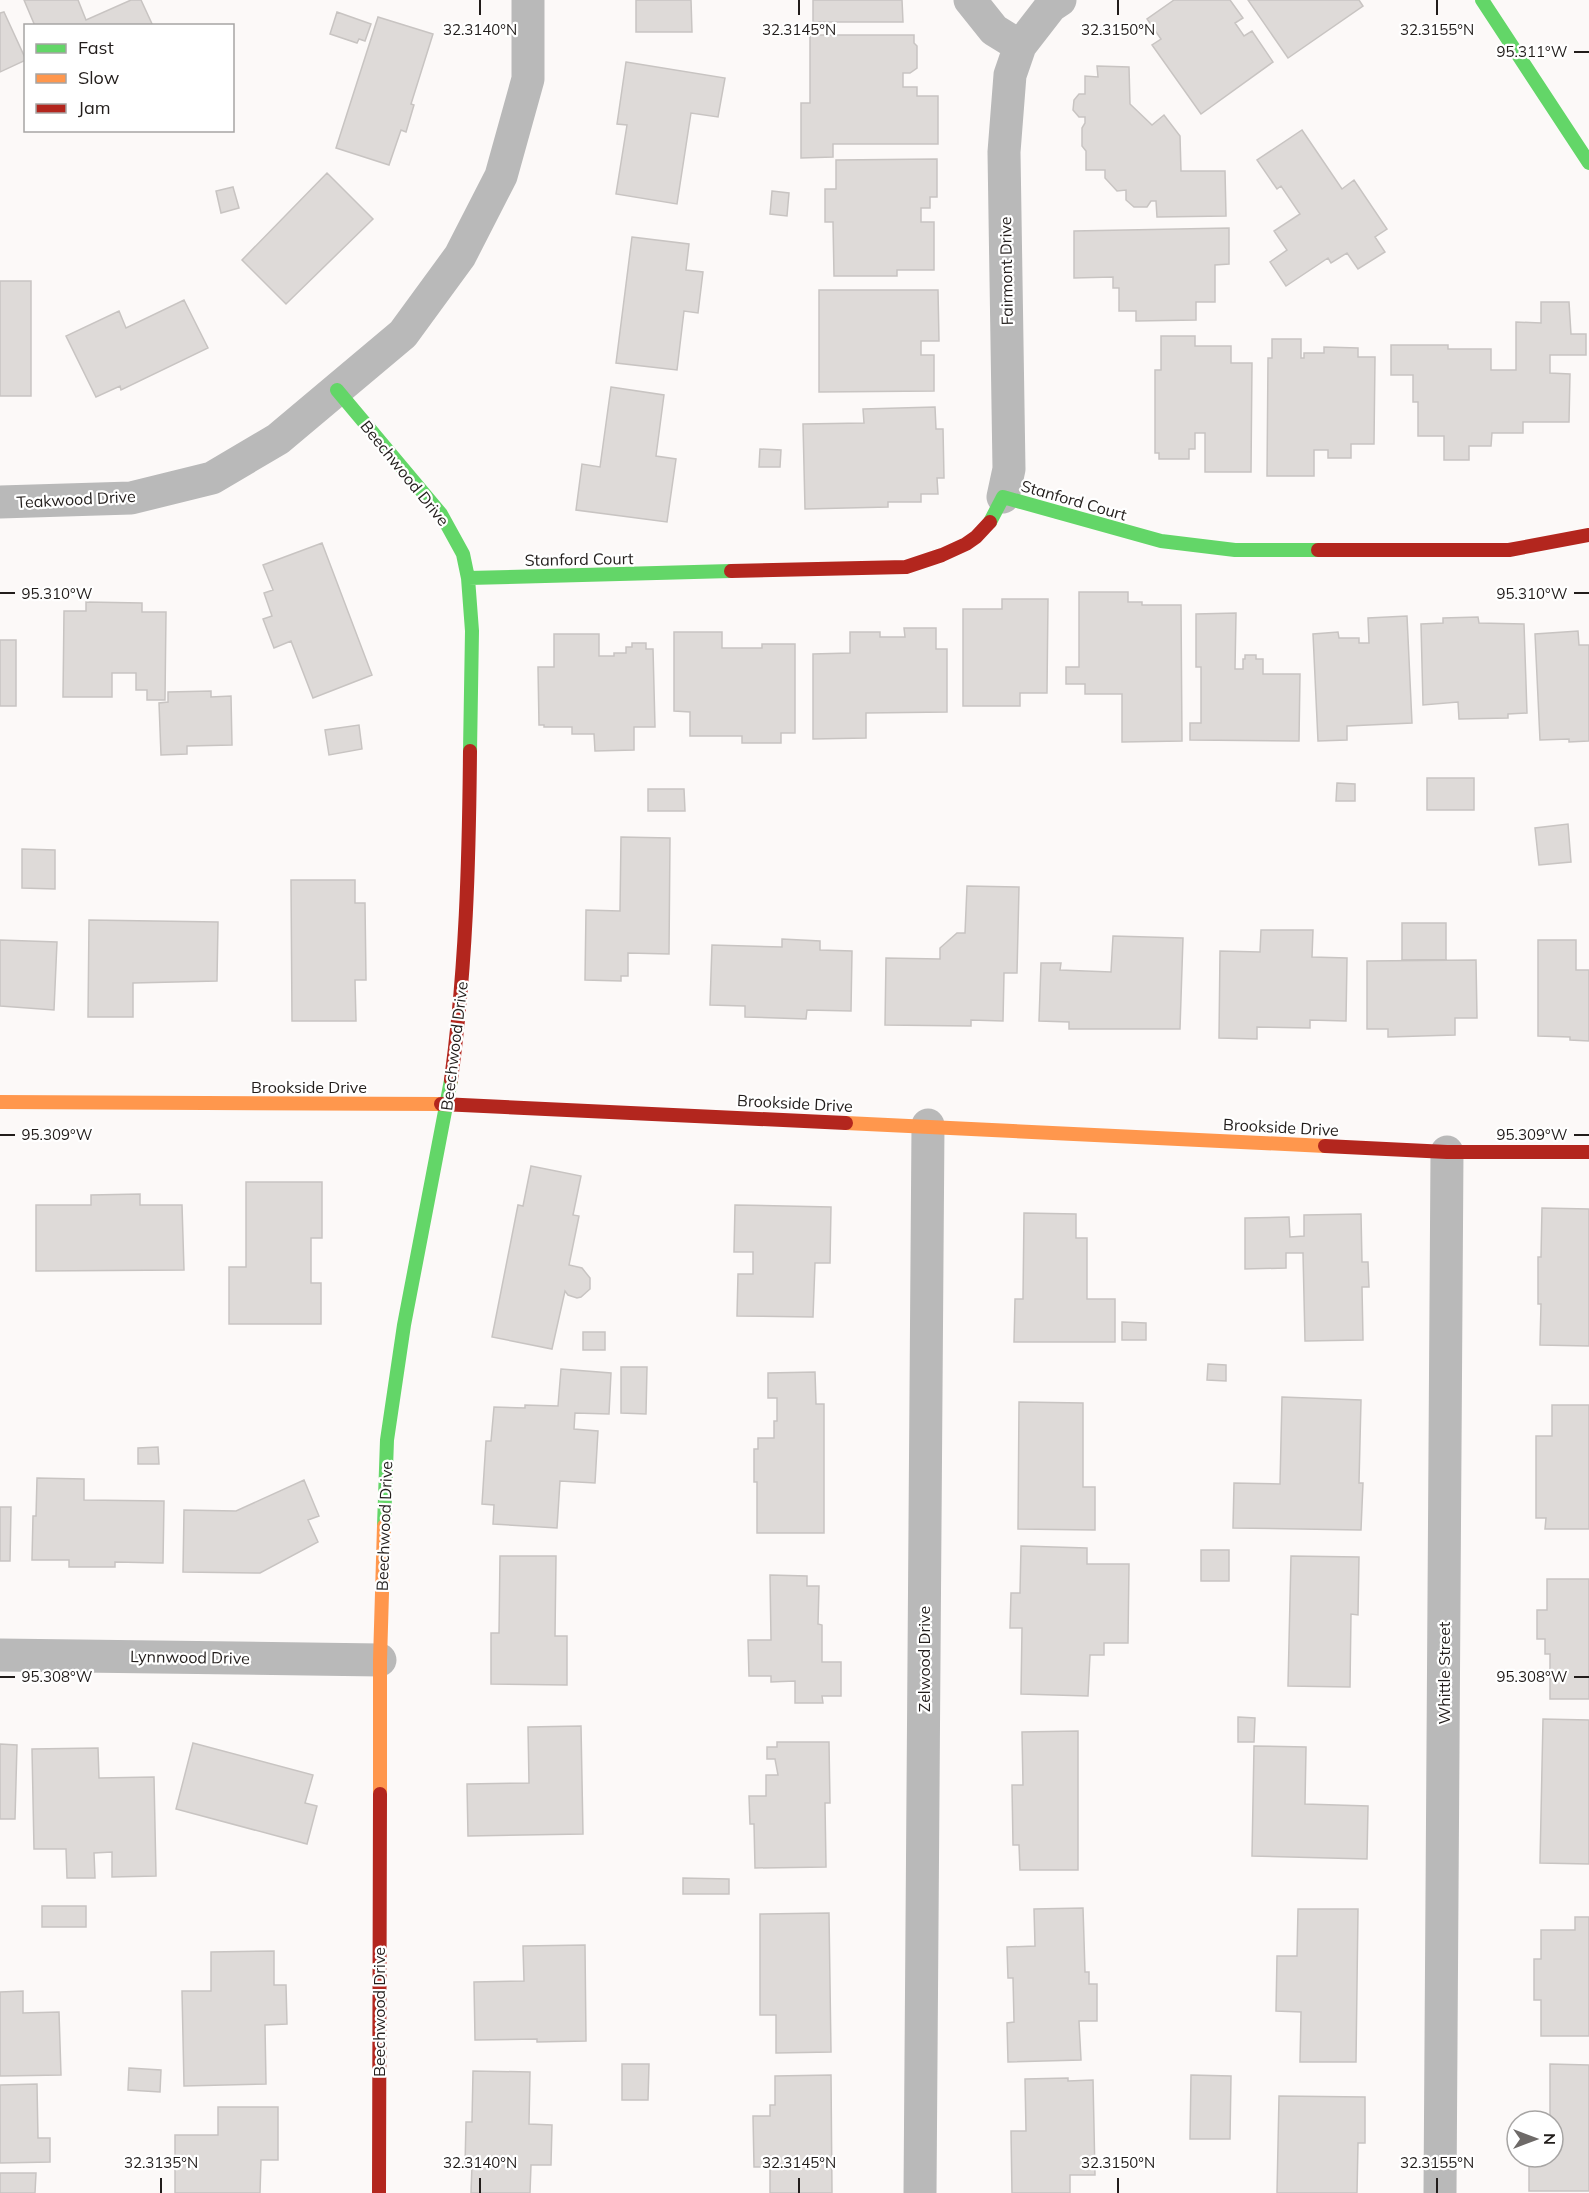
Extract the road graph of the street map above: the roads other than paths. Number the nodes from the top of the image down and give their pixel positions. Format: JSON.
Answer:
{"nodes":[{"id":1,"x":528,"y":0,"type":"edge"},
{"id":2,"x":970,"y":0,"type":"edge"},
{"id":3,"x":1060,"y":0,"type":"edge"},
{"id":4,"x":1482,"y":0,"type":"edge"},
{"id":5,"x":1020,"y":46,"type":"junction"},
{"id":6,"x":1589,"y":163,"type":"edge"},
{"id":7,"x":338,"y":390,"type":"junction"},
{"id":8,"x":1003,"y":497,"type":"junction"},
{"id":9,"x":0,"y":502,"type":"edge"},
{"id":10,"x":1589,"y":535,"type":"edge"},
{"id":11,"x":468,"y":578,"type":"junction"},
{"id":12,"x":0,"y":1102,"type":"edge"},
{"id":13,"x":448,"y":1104,"type":"junction"},
{"id":14,"x":928,"y":1125,"type":"junction"},
{"id":15,"x":1447,"y":1152,"type":"junction"},
{"id":16,"x":1589,"y":1152,"type":"edge"},
{"id":17,"x":0,"y":1655,"type":"edge"},
{"id":18,"x":380,"y":1660,"type":"junction"},
{"id":19,"x":379,"y":2193,"type":"edge"},
{"id":20,"x":920,"y":2193,"type":"edge"},
{"id":21,"x":1440,"y":2193,"type":"edge"}],
"edges":[{"from":1,"to":7,"type":"street"},
{"from":2,"to":5,"type":"street"},
{"from":3,"to":5,"type":"street","name":"Fairmont Drive"},
{"from":4,"to":6,"type":"street"},
{"from":5,"to":8,"type":"street","name":"Fairmont Drive"},
{"from":7,"to":9,"type":"street","name":"Teakwood Drive"},
{"from":7,"to":11,"type":"street","name":"Beechwood Drive"},
{"from":8,"to":10,"type":"street","name":"Stanford Court"},
{"from":8,"to":11,"type":"street","name":"Stanford Court"},
{"from":11,"to":13,"type":"street","name":"Beechwood Drive"},
{"from":12,"to":13,"type":"street","name":"Brookside Drive"},
{"from":13,"to":14,"type":"street","name":"Brookside Drive"},
{"from":13,"to":18,"type":"street","name":"Beechwood Drive"},
{"from":14,"to":15,"type":"street","name":"Brookside Drive"},
{"from":14,"to":20,"type":"street","name":"Zelwood Drive"},
{"from":15,"to":16,"type":"street","name":"Brookside Drive"},
{"from":15,"to":21,"type":"street","name":"Whittle Street"},
{"from":17,"to":18,"type":"street","name":"Lynnwood Drive"},
{"from":18,"to":19,"type":"street","name":"Beechwood Drive"}]}
